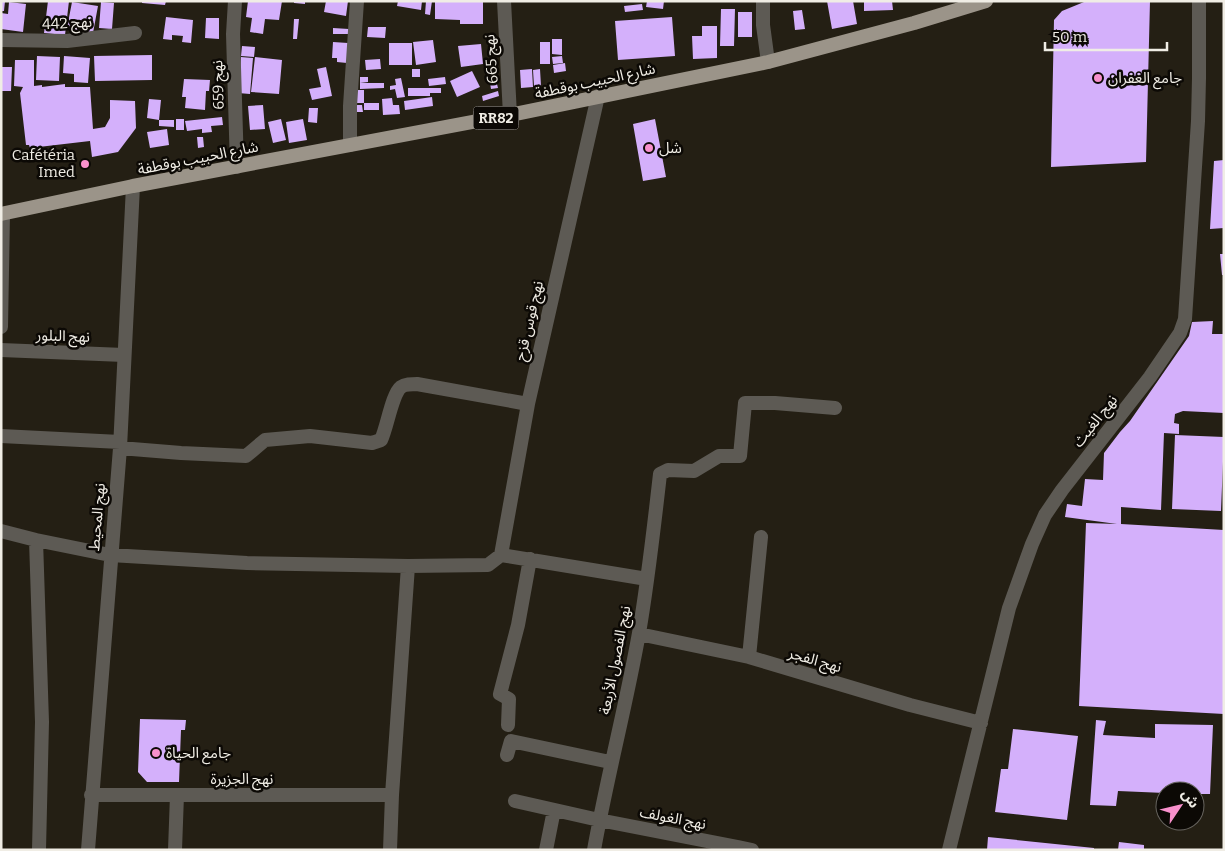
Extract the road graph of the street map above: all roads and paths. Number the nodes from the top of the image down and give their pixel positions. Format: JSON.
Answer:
{"nodes":[{"id":1,"x":235,"y":1,"type":"edge"},
{"id":2,"x":357,"y":1,"type":"edge"},
{"id":3,"x":504,"y":1,"type":"edge"},
{"id":4,"x":763,"y":1,"type":"edge"},
{"id":5,"x":986,"y":1,"type":"edge"},
{"id":6,"x":1199,"y":1,"type":"edge"},
{"id":7,"x":135,"y":33,"type":"dead end"},
{"id":8,"x":1,"y":40,"type":"edge"},
{"id":9,"x":768,"y":62,"type":"junction"},
{"id":10,"x":598,"y":96,"type":"junction"},
{"id":11,"x":510,"y":115,"type":"junction"},
{"id":12,"x":350,"y":145,"type":"junction"},
{"id":13,"x":237,"y":167,"type":"junction"},
{"id":14,"x":133,"y":186,"type":"junction"},
{"id":15,"x":2,"y":214,"type":"edge"},
{"id":16,"x":1,"y":327,"type":"edge"},
{"id":17,"x":1,"y":350,"type":"edge"},
{"id":18,"x":124,"y":354,"type":"junction"},
{"id":19,"x":528,"y":404,"type":"junction"},
{"id":20,"x":835,"y":408,"type":"dead end"},
{"id":21,"x":1,"y":436,"type":"edge"},
{"id":22,"x":120,"y":445,"type":"junction"},
{"id":23,"x":1,"y":531,"type":"edge"},
{"id":24,"x":761,"y":538,"type":"dead end"},
{"id":25,"x":36,"y":540,"type":"junction"},
{"id":26,"x":110,"y":555,"type":"junction"},
{"id":27,"x":501,"y":555,"type":"junction"},
{"id":28,"x":530,"y":559,"type":"junction"},
{"id":29,"x":408,"y":566,"type":"junction"},
{"id":30,"x":647,"y":579,"type":"junction"},
{"id":31,"x":639,"y":634,"type":"junction"},
{"id":32,"x":749,"y":657,"type":"junction"},
{"id":33,"x":981,"y":723,"type":"junction"},
{"id":34,"x":508,"y":725,"type":"dead end"},
{"id":35,"x":507,"y":755,"type":"dead end"},
{"id":36,"x":610,"y":762,"type":"junction"},
{"id":37,"x":91,"y":795,"type":"junction"},
{"id":38,"x":177,"y":795,"type":"junction"},
{"id":39,"x":392,"y":795,"type":"junction"},
{"id":40,"x":515,"y":801,"type":"dead end"},
{"id":41,"x":554,"y":810,"type":"junction"},
{"id":42,"x":599,"y":820,"type":"junction"},
{"id":43,"x":743,"y":849,"type":"edge"},
{"id":44,"x":40,"y":850,"type":"edge"},
{"id":45,"x":88,"y":850,"type":"edge"},
{"id":46,"x":175,"y":850,"type":"edge"},
{"id":47,"x":390,"y":850,"type":"edge"},
{"id":48,"x":546,"y":850,"type":"edge"},
{"id":49,"x":594,"y":850,"type":"edge"},
{"id":50,"x":949,"y":850,"type":"edge"}],
"edges":[{"from":1,"to":13,"type":"street","name":"نهج 659"},
{"from":2,"to":12,"type":"street"},
{"from":3,"to":11,"type":"street","name":"نهج 665"},
{"from":4,"to":9,"type":"street"},
{"from":5,"to":9,"type":"main road","name":"شارع الحبيب بوقطفة","number":"RR82"},
{"from":6,"to":33,"type":"street","name":"نهج الغيث"},
{"from":7,"to":8,"type":"street","name":"نهج 442"},
{"from":9,"to":10,"type":"main road","name":"شارع الحبيب بوقطفة","number":"RR82"},
{"from":10,"to":11,"type":"main road","name":"شارع الحبيب بوقطفة","number":"RR82"},
{"from":10,"to":19,"type":"street","name":"نهج قوس قزح"},
{"from":11,"to":12,"type":"main road","name":"شارع الحبيب بوقطفة","number":"RR82"},
{"from":12,"to":13,"type":"main road","name":"شارع الحبيب بوقطفة","number":"RR82"},
{"from":13,"to":14,"type":"main road","name":"شارع الحبيب بوقطفة","number":"RR82"},
{"from":14,"to":15,"type":"main road","name":"شارع الحبيب بوقطفة","number":"RR82"},
{"from":14,"to":18,"type":"street","name":"نهج المحيط"},
{"from":15,"to":16,"type":"street"},
{"from":17,"to":18,"type":"street","name":"نهج البلور"},
{"from":18,"to":22,"type":"street","name":"نهج المحيط"},
{"from":19,"to":22,"type":"street"},
{"from":19,"to":27,"type":"street","name":"نهج قوس قزح"},
{"from":20,"to":30,"type":"street","name":"نهج الفصول الأربعة"},
{"from":21,"to":22,"type":"street"},
{"from":22,"to":26,"type":"street","name":"نهج المحيط"},
{"from":23,"to":25,"type":"street"},
{"from":24,"to":32,"type":"street"},
{"from":25,"to":26,"type":"street"},
{"from":25,"to":44,"type":"street"},
{"from":26,"to":29,"type":"street"},
{"from":26,"to":37,"type":"street","name":"نهج المحيط"},
{"from":27,"to":28,"type":"street"},
{"from":27,"to":29,"type":"street"},
{"from":28,"to":30,"type":"street"},
{"from":28,"to":34,"type":"street"},
{"from":29,"to":39,"type":"street"},
{"from":30,"to":31,"type":"street","name":"نهج الفصول الأربعة"},
{"from":31,"to":32,"type":"street","name":"نهج الفجر"},
{"from":31,"to":36,"type":"street","name":"نهج الفصول الأربعة"},
{"from":32,"to":33,"type":"street","name":"نهج الفجر"},
{"from":33,"to":50,"type":"street","name":"نهج الغيث"},
{"from":35,"to":36,"type":"street"},
{"from":36,"to":42,"type":"street","name":"نهج الفصول الأربعة"},
{"from":37,"to":38,"type":"street","name":"نهج الجزيرة"},
{"from":37,"to":45,"type":"street","name":"نهج المحيط"},
{"from":38,"to":39,"type":"street","name":"نهج الجزيرة"},
{"from":38,"to":46,"type":"street"},
{"from":39,"to":47,"type":"street"},
{"from":40,"to":41,"type":"street","name":"نهج الغولف"},
{"from":41,"to":42,"type":"street","name":"نهج الغولف"},
{"from":41,"to":48,"type":"street"},
{"from":42,"to":43,"type":"street","name":"نهج الغولف"},
{"from":42,"to":49,"type":"street","name":"نهج الفصول الأربعة"}]}
